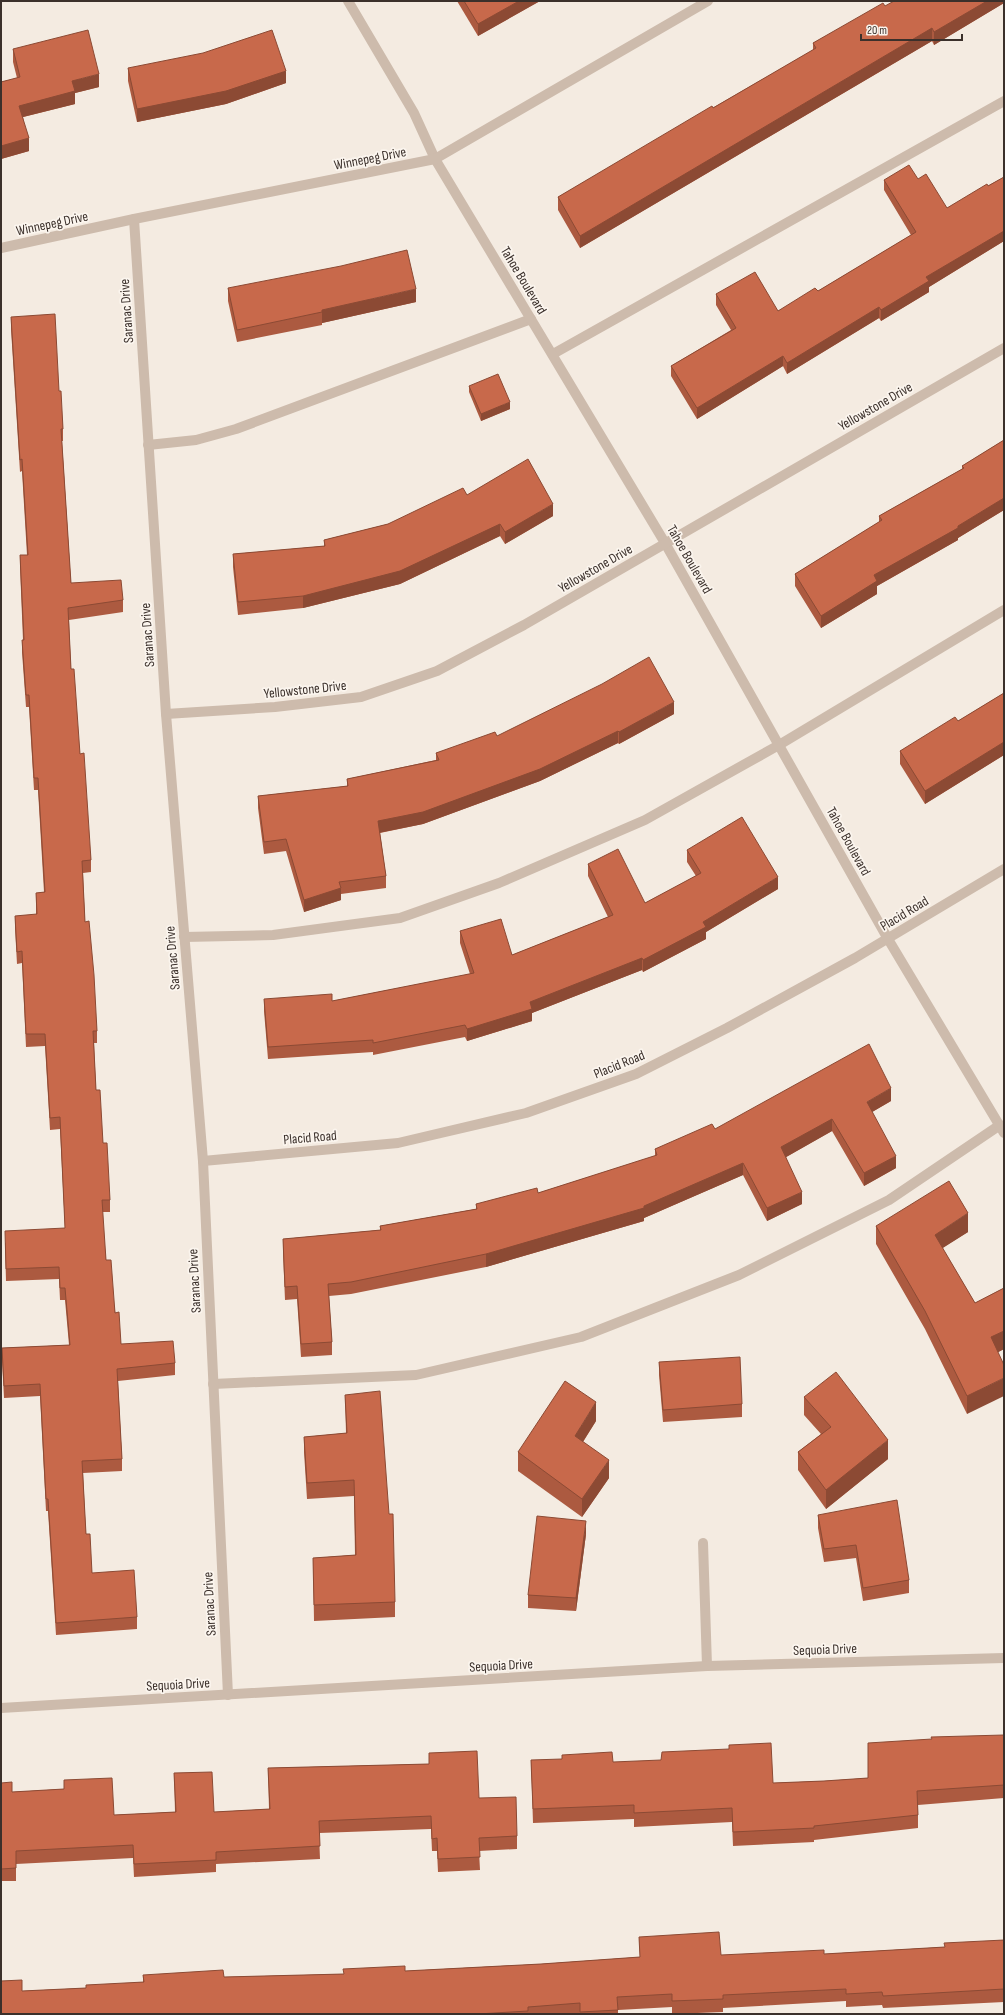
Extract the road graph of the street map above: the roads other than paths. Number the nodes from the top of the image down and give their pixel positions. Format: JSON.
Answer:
{"nodes":[{"id":1,"x":348,"y":1,"type":"edge"},
{"id":2,"x":708,"y":1,"type":"edge"},
{"id":3,"x":1004,"y":101,"type":"edge"},
{"id":4,"x":435,"y":159,"type":"junction"},
{"id":5,"x":134,"y":219,"type":"junction"},
{"id":6,"x":1,"y":248,"type":"edge"},
{"id":7,"x":531,"y":319,"type":"junction"},
{"id":8,"x":1004,"y":348,"type":"edge"},
{"id":9,"x":553,"y":354,"type":"junction"},
{"id":10,"x":148,"y":446,"type":"junction"},
{"id":11,"x":666,"y":543,"type":"junction"},
{"id":12,"x":1004,"y":610,"type":"edge"},
{"id":13,"x":166,"y":714,"type":"junction"},
{"id":14,"x":779,"y":745,"type":"junction"},
{"id":15,"x":1004,"y":870,"type":"edge"},
{"id":16,"x":184,"y":937,"type":"junction"},
{"id":17,"x":888,"y":939,"type":"junction"},
{"id":18,"x":1002,"y":1129,"type":"edge"},
{"id":19,"x":203,"y":1161,"type":"junction"},
{"id":20,"x":213,"y":1384,"type":"junction"},
{"id":21,"x":703,"y":1543,"type":"dead end"},
{"id":22,"x":1004,"y":1658,"type":"edge"},
{"id":23,"x":707,"y":1666,"type":"junction"},
{"id":24,"x":228,"y":1695,"type":"junction"},
{"id":25,"x":1,"y":1708,"type":"edge"}],
"edges":[{"from":1,"to":4,"type":"street","name":"Tahoe Boulevard"},
{"from":2,"to":4,"type":"street","name":"Winnepeg Drive"},
{"from":3,"to":9,"type":"street"},
{"from":4,"to":5,"type":"street","name":"Winnepeg Drive"},
{"from":4,"to":7,"type":"street","name":"Tahoe Boulevard"},
{"from":5,"to":6,"type":"street","name":"Winnepeg Drive"},
{"from":5,"to":10,"type":"street","name":"Saranac Drive"},
{"from":7,"to":9,"type":"street","name":"Tahoe Boulevard"},
{"from":7,"to":10,"type":"street"},
{"from":8,"to":11,"type":"street","name":"Yellowstone Drive"},
{"from":9,"to":11,"type":"street","name":"Tahoe Boulevard"},
{"from":10,"to":13,"type":"street","name":"Saranac Drive"},
{"from":11,"to":13,"type":"street","name":"Yellowstone Drive"},
{"from":11,"to":14,"type":"street","name":"Tahoe Boulevard"},
{"from":12,"to":14,"type":"street"},
{"from":13,"to":16,"type":"street","name":"Saranac Drive"},
{"from":14,"to":16,"type":"street"},
{"from":14,"to":17,"type":"street","name":"Tahoe Boulevard"},
{"from":15,"to":17,"type":"street","name":"Placid Road"},
{"from":16,"to":19,"type":"street","name":"Saranac Drive"},
{"from":17,"to":18,"type":"street","name":"Tahoe Boulevard"},
{"from":17,"to":19,"type":"street","name":"Placid Road"},
{"from":18,"to":20,"type":"street"},
{"from":19,"to":20,"type":"street","name":"Saranac Drive"},
{"from":20,"to":24,"type":"street","name":"Saranac Drive"},
{"from":21,"to":23,"type":"street"},
{"from":22,"to":23,"type":"street","name":"Sequoia Drive"},
{"from":23,"to":24,"type":"street","name":"Sequoia Drive"},
{"from":24,"to":25,"type":"street","name":"Sequoia Drive"}]}
